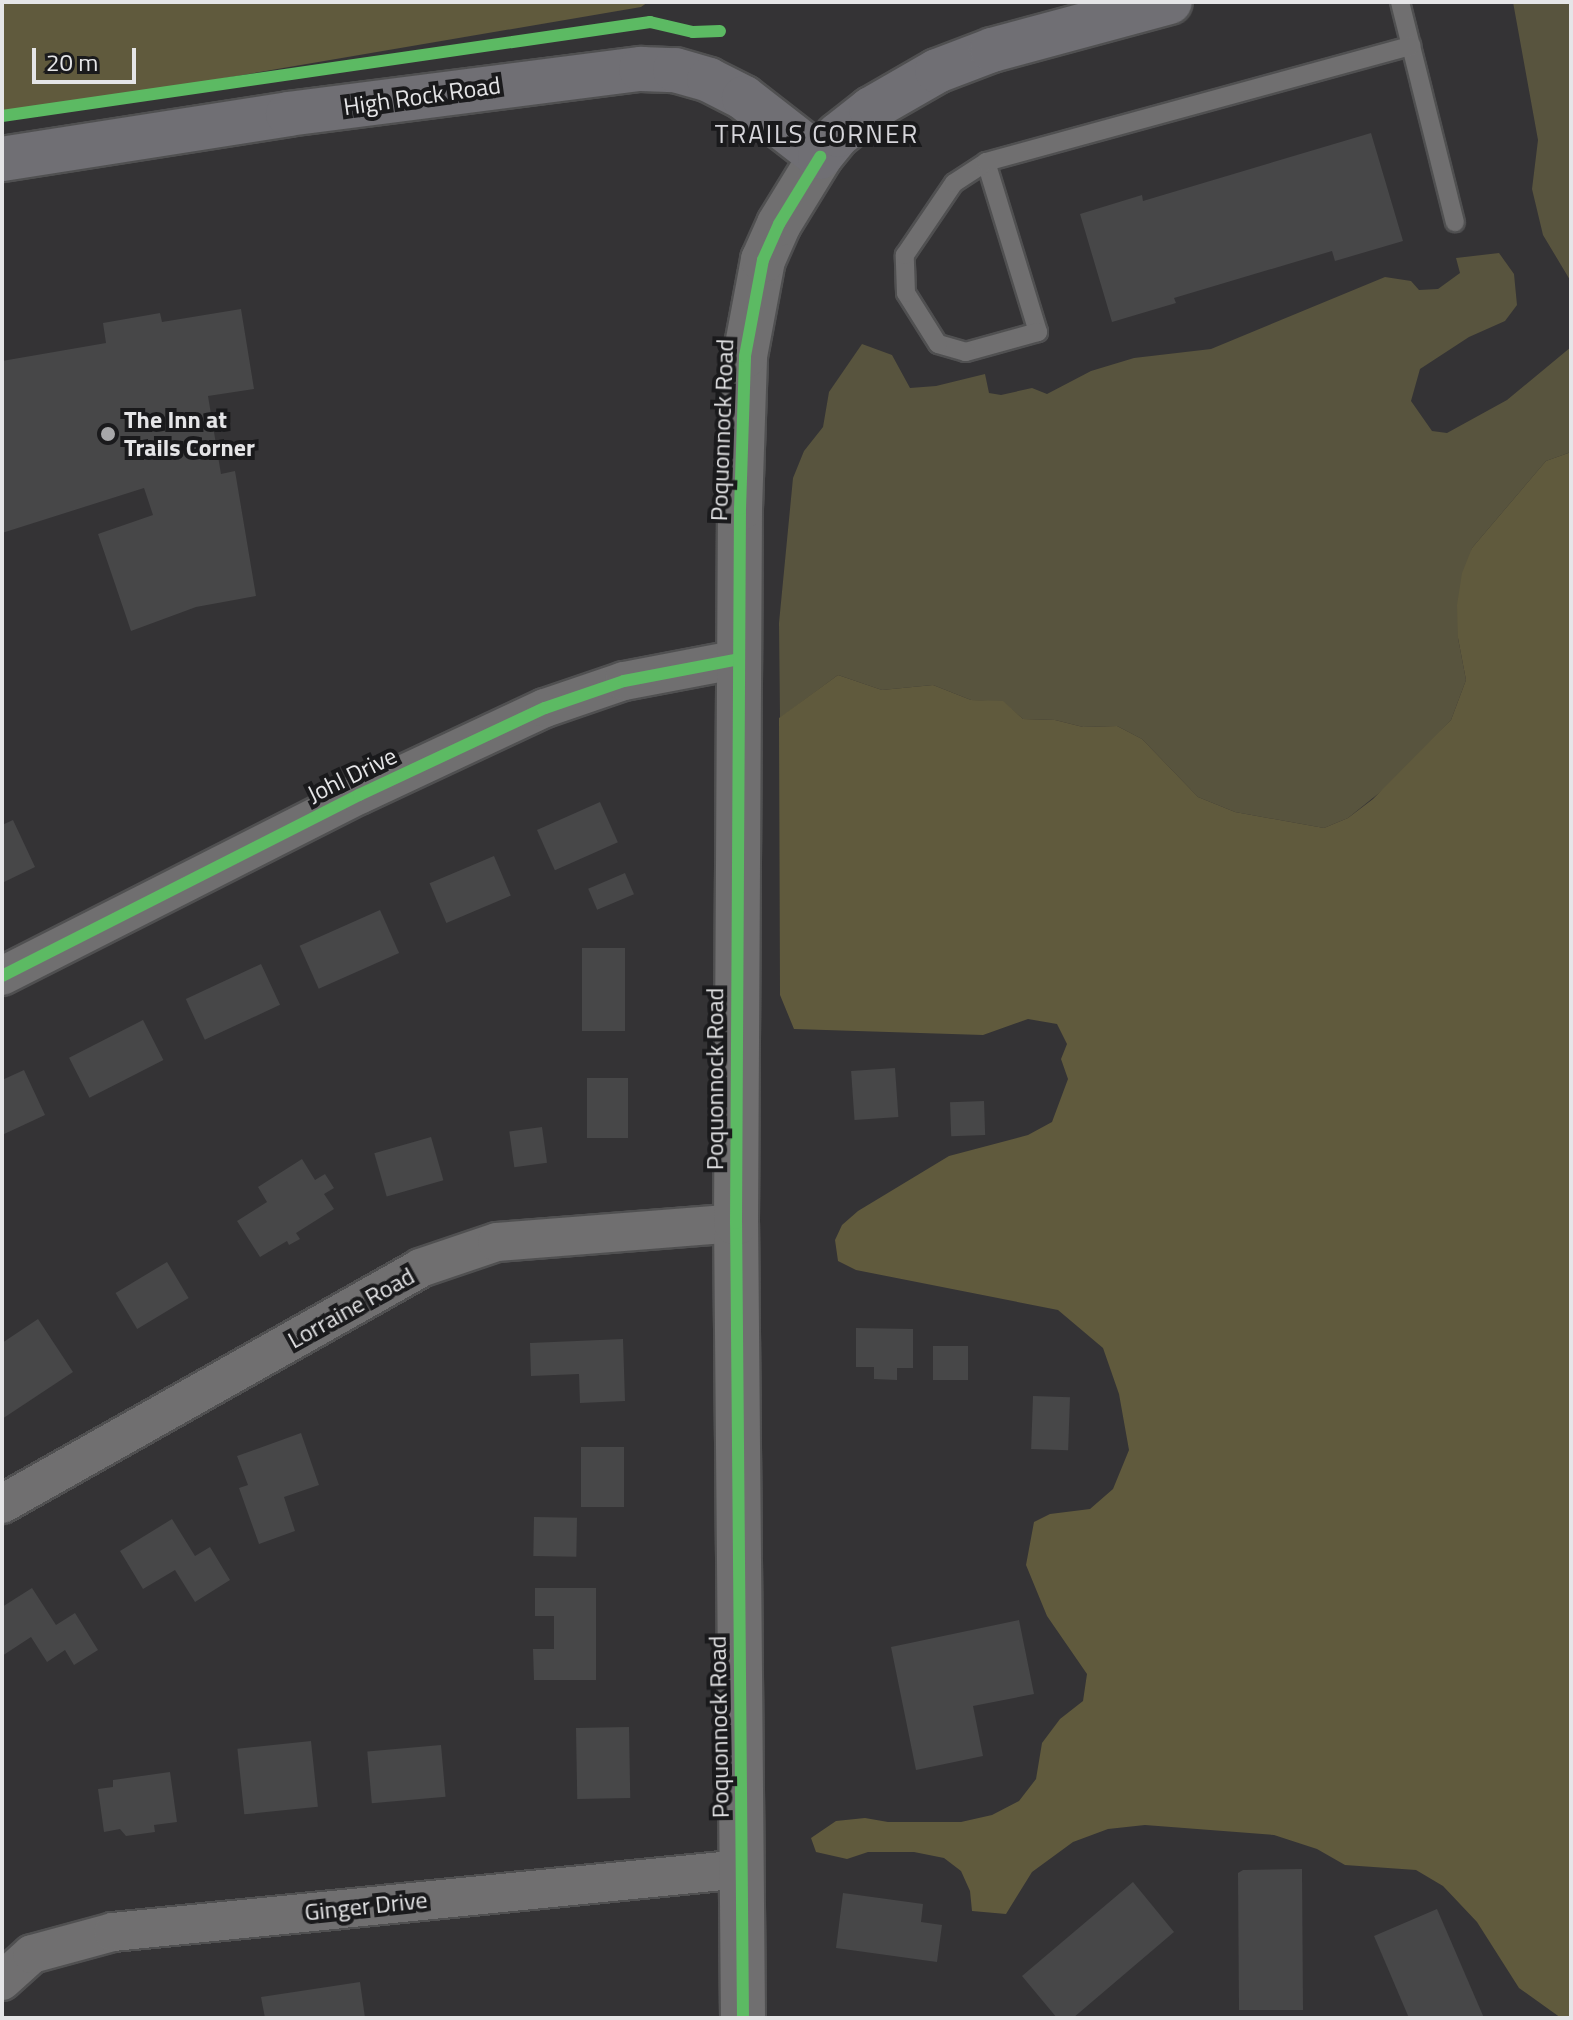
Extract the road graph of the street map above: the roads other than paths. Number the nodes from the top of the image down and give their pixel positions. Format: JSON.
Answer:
{"nodes":[{"id":1,"x":1170,"y":2,"type":"edge"},
{"id":2,"x":1400,"y":2,"type":"edge"},
{"id":3,"x":1411,"y":46,"type":"junction"},
{"id":4,"x":820,"y":157,"type":"junction"},
{"id":5,"x":2,"y":159,"type":"edge"},
{"id":6,"x":986,"y":162,"type":"junction"},
{"id":7,"x":1455,"y":222,"type":"dead end"},
{"id":8,"x":739,"y":659,"type":"junction"},
{"id":9,"x":2,"y":976,"type":"edge"},
{"id":10,"x":736,"y":1223,"type":"junction"},
{"id":11,"x":2,"y":1504,"type":"edge"},
{"id":12,"x":742,"y":1869,"type":"junction"},
{"id":13,"x":2,"y":1981,"type":"edge"},
{"id":14,"x":743,"y":2018,"type":"edge"}],
"edges":[{"from":1,"to":4,"type":"main road","name":"Poquonnock Road"},
{"from":2,"to":3,"type":"lane"},
{"from":3,"to":6,"type":"lane"},
{"from":3,"to":7,"type":"lane"},
{"from":4,"to":5,"type":"main road","name":"High Rock Road"},
{"from":4,"to":8,"type":"street","name":"Poquonnock Road"},
{"from":6,"to":6,"type":"lane"},
{"from":8,"to":9,"type":"street","name":"Johl Drive"},
{"from":8,"to":10,"type":"street","name":"Poquonnock Road"},
{"from":10,"to":11,"type":"street","name":"Lorraine Road"},
{"from":10,"to":12,"type":"street","name":"Poquonnock Road"},
{"from":12,"to":13,"type":"street","name":"Ginger Drive"},
{"from":12,"to":14,"type":"street","name":"Poquonnock Road"}]}
